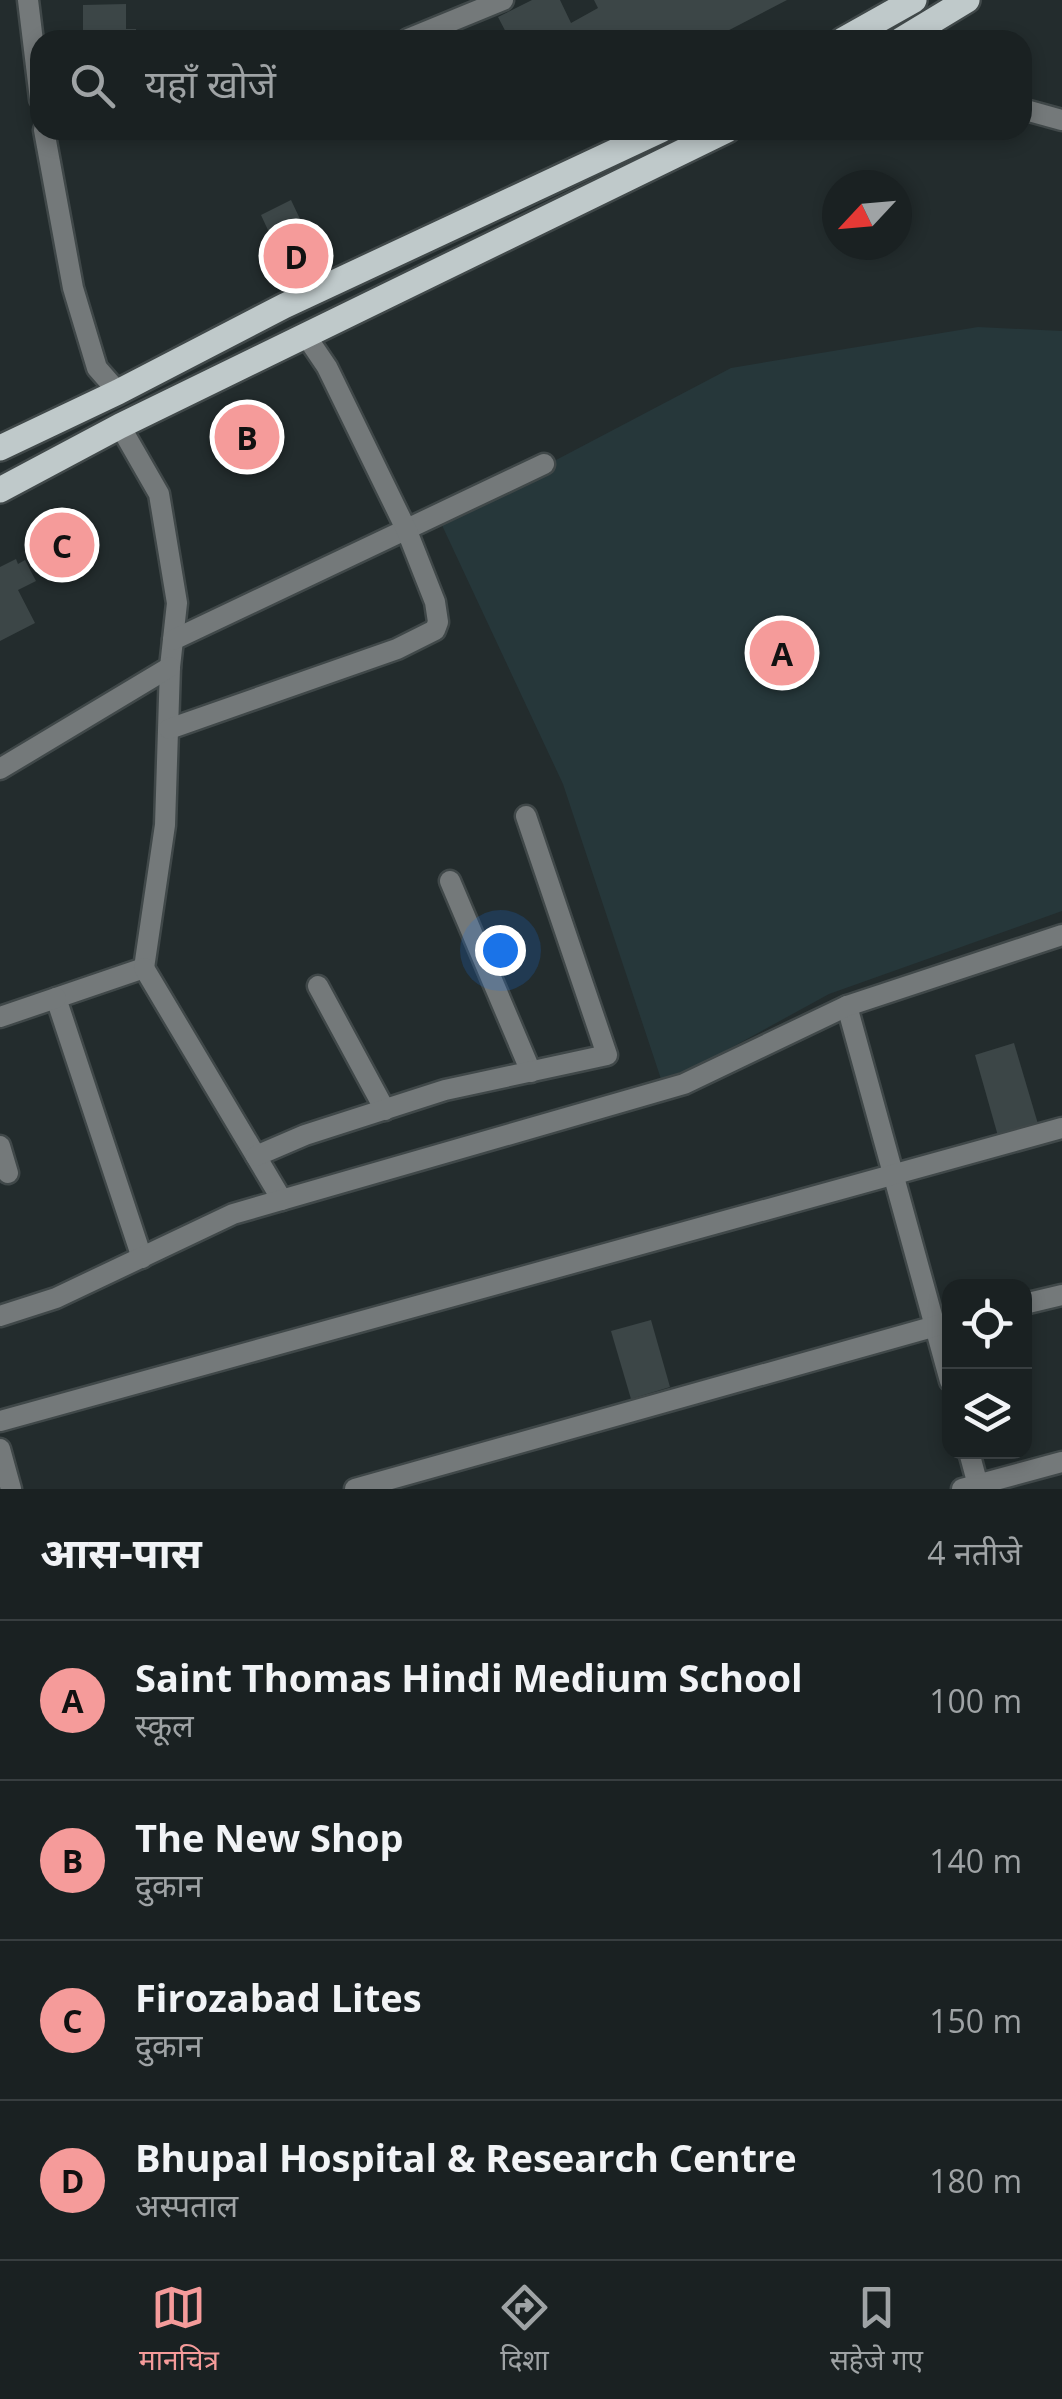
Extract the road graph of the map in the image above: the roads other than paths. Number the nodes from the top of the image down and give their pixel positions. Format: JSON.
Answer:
{"nodes":[{"id":1,"x":28,"y":0,"type":"edge"},
{"id":2,"x":503,"y":0,"type":"edge"},
{"id":3,"x":914,"y":0,"type":"edge"},
{"id":4,"x":967,"y":0,"type":"edge"},
{"id":5,"x":32,"y":30,"type":"edge"},
{"id":6,"x":432,"y":30,"type":"edge"},
{"id":7,"x":861,"y":30,"type":"edge"},
{"id":8,"x":918,"y":30,"type":"edge"},
{"id":9,"x":1032,"y":112,"type":"edge"},
{"id":10,"x":1062,"y":120,"type":"edge"},
{"id":11,"x":46,"y":140,"type":"edge"},
{"id":12,"x":640,"y":140,"type":"edge"},
{"id":13,"x":707,"y":140,"type":"edge"},
{"id":14,"x":306,"y":336,"type":"junction"},
{"id":15,"x":118,"y":392,"type":"junction"},
{"id":16,"x":120,"y":426,"type":"junction"},
{"id":17,"x":0,"y":448,"type":"edge"},
{"id":18,"x":544,"y":464,"type":"dead end"},
{"id":19,"x":0,"y":490,"type":"edge"},
{"id":20,"x":407,"y":531,"type":"junction"},
{"id":21,"x":173,"y":640,"type":"junction"},
{"id":22,"x":170,"y":667,"type":"junction"},
{"id":23,"x":169,"y":729,"type":"junction"},
{"id":24,"x":0,"y":769,"type":"edge"},
{"id":25,"x":526,"y":816,"type":"dead end"},
{"id":26,"x":450,"y":881,"type":"dead end"},
{"id":27,"x":1062,"y":934,"type":"edge"},
{"id":28,"x":144,"y":968,"type":"junction"},
{"id":29,"x":318,"y":986,"type":"dead end"},
{"id":30,"x":56,"y":998,"type":"junction"},
{"id":31,"x":847,"y":1006,"type":"junction"},
{"id":32,"x":0,"y":1016,"type":"edge"},
{"id":33,"x":530,"y":1072,"type":"junction"},
{"id":34,"x":385,"y":1110,"type":"junction"},
{"id":35,"x":1062,"y":1128,"type":"edge"},
{"id":36,"x":0,"y":1146,"type":"edge"},
{"id":37,"x":256,"y":1156,"type":"junction"},
{"id":38,"x":8,"y":1174,"type":"dead end"},
{"id":39,"x":893,"y":1175,"type":"junction"},
{"id":40,"x":282,"y":1200,"type":"junction"},
{"id":41,"x":142,"y":1258,"type":"junction"},
{"id":42,"x":1062,"y":1296,"type":"edge"},
{"id":43,"x":1032,"y":1302,"type":"edge"},
{"id":44,"x":0,"y":1316,"type":"edge"},
{"id":45,"x":942,"y":1324,"type":"edge"},
{"id":46,"x":0,"y":1421,"type":"edge"},
{"id":47,"x":0,"y":1449,"type":"edge"},
{"id":48,"x":970,"y":1459,"type":"edge"},
{"id":49,"x":1062,"y":1462,"type":"edge"},
{"id":50,"x":973,"y":1488,"type":"edge"},
{"id":51,"x":11,"y":1489,"type":"edge"},
{"id":52,"x":355,"y":1489,"type":"edge"}],
"edges":[{"from":1,"to":5,"type":"street"},
{"from":2,"to":6,"type":"street"},
{"from":3,"to":7,"type":"main road"},
{"from":4,"to":8,"type":"main road"},
{"from":9,"to":10,"type":"street"},
{"from":11,"to":15,"type":"street"},
{"from":12,"to":15,"type":"main road"},
{"from":13,"to":14,"type":"main road"},
{"from":14,"to":16,"type":"main road"},
{"from":14,"to":20,"type":"street"},
{"from":15,"to":17,"type":"main road"},
{"from":16,"to":19,"type":"main road"},
{"from":16,"to":21,"type":"street"},
{"from":18,"to":20,"type":"street"},
{"from":20,"to":21,"type":"street"},
{"from":20,"to":23,"type":"street"},
{"from":21,"to":22,"type":"street"},
{"from":22,"to":23,"type":"street"},
{"from":22,"to":24,"type":"street"},
{"from":23,"to":28,"type":"street"},
{"from":25,"to":33,"type":"street"},
{"from":26,"to":33,"type":"street"},
{"from":27,"to":31,"type":"street"},
{"from":28,"to":30,"type":"street"},
{"from":28,"to":37,"type":"street"},
{"from":29,"to":34,"type":"street"},
{"from":30,"to":32,"type":"street"},
{"from":30,"to":41,"type":"street"},
{"from":31,"to":39,"type":"street"},
{"from":31,"to":40,"type":"street"},
{"from":33,"to":34,"type":"street"},
{"from":34,"to":37,"type":"street"},
{"from":35,"to":39,"type":"street"},
{"from":36,"to":38,"type":"street"},
{"from":37,"to":40,"type":"street"},
{"from":39,"to":45,"type":"street"},
{"from":39,"to":46,"type":"street"},
{"from":40,"to":41,"type":"street"},
{"from":41,"to":44,"type":"street"},
{"from":42,"to":43,"type":"street"},
{"from":45,"to":52,"type":"street"},
{"from":47,"to":51,"type":"street"},
{"from":48,"to":50,"type":"street"},
{"from":49,"to":50,"type":"street"}]}
